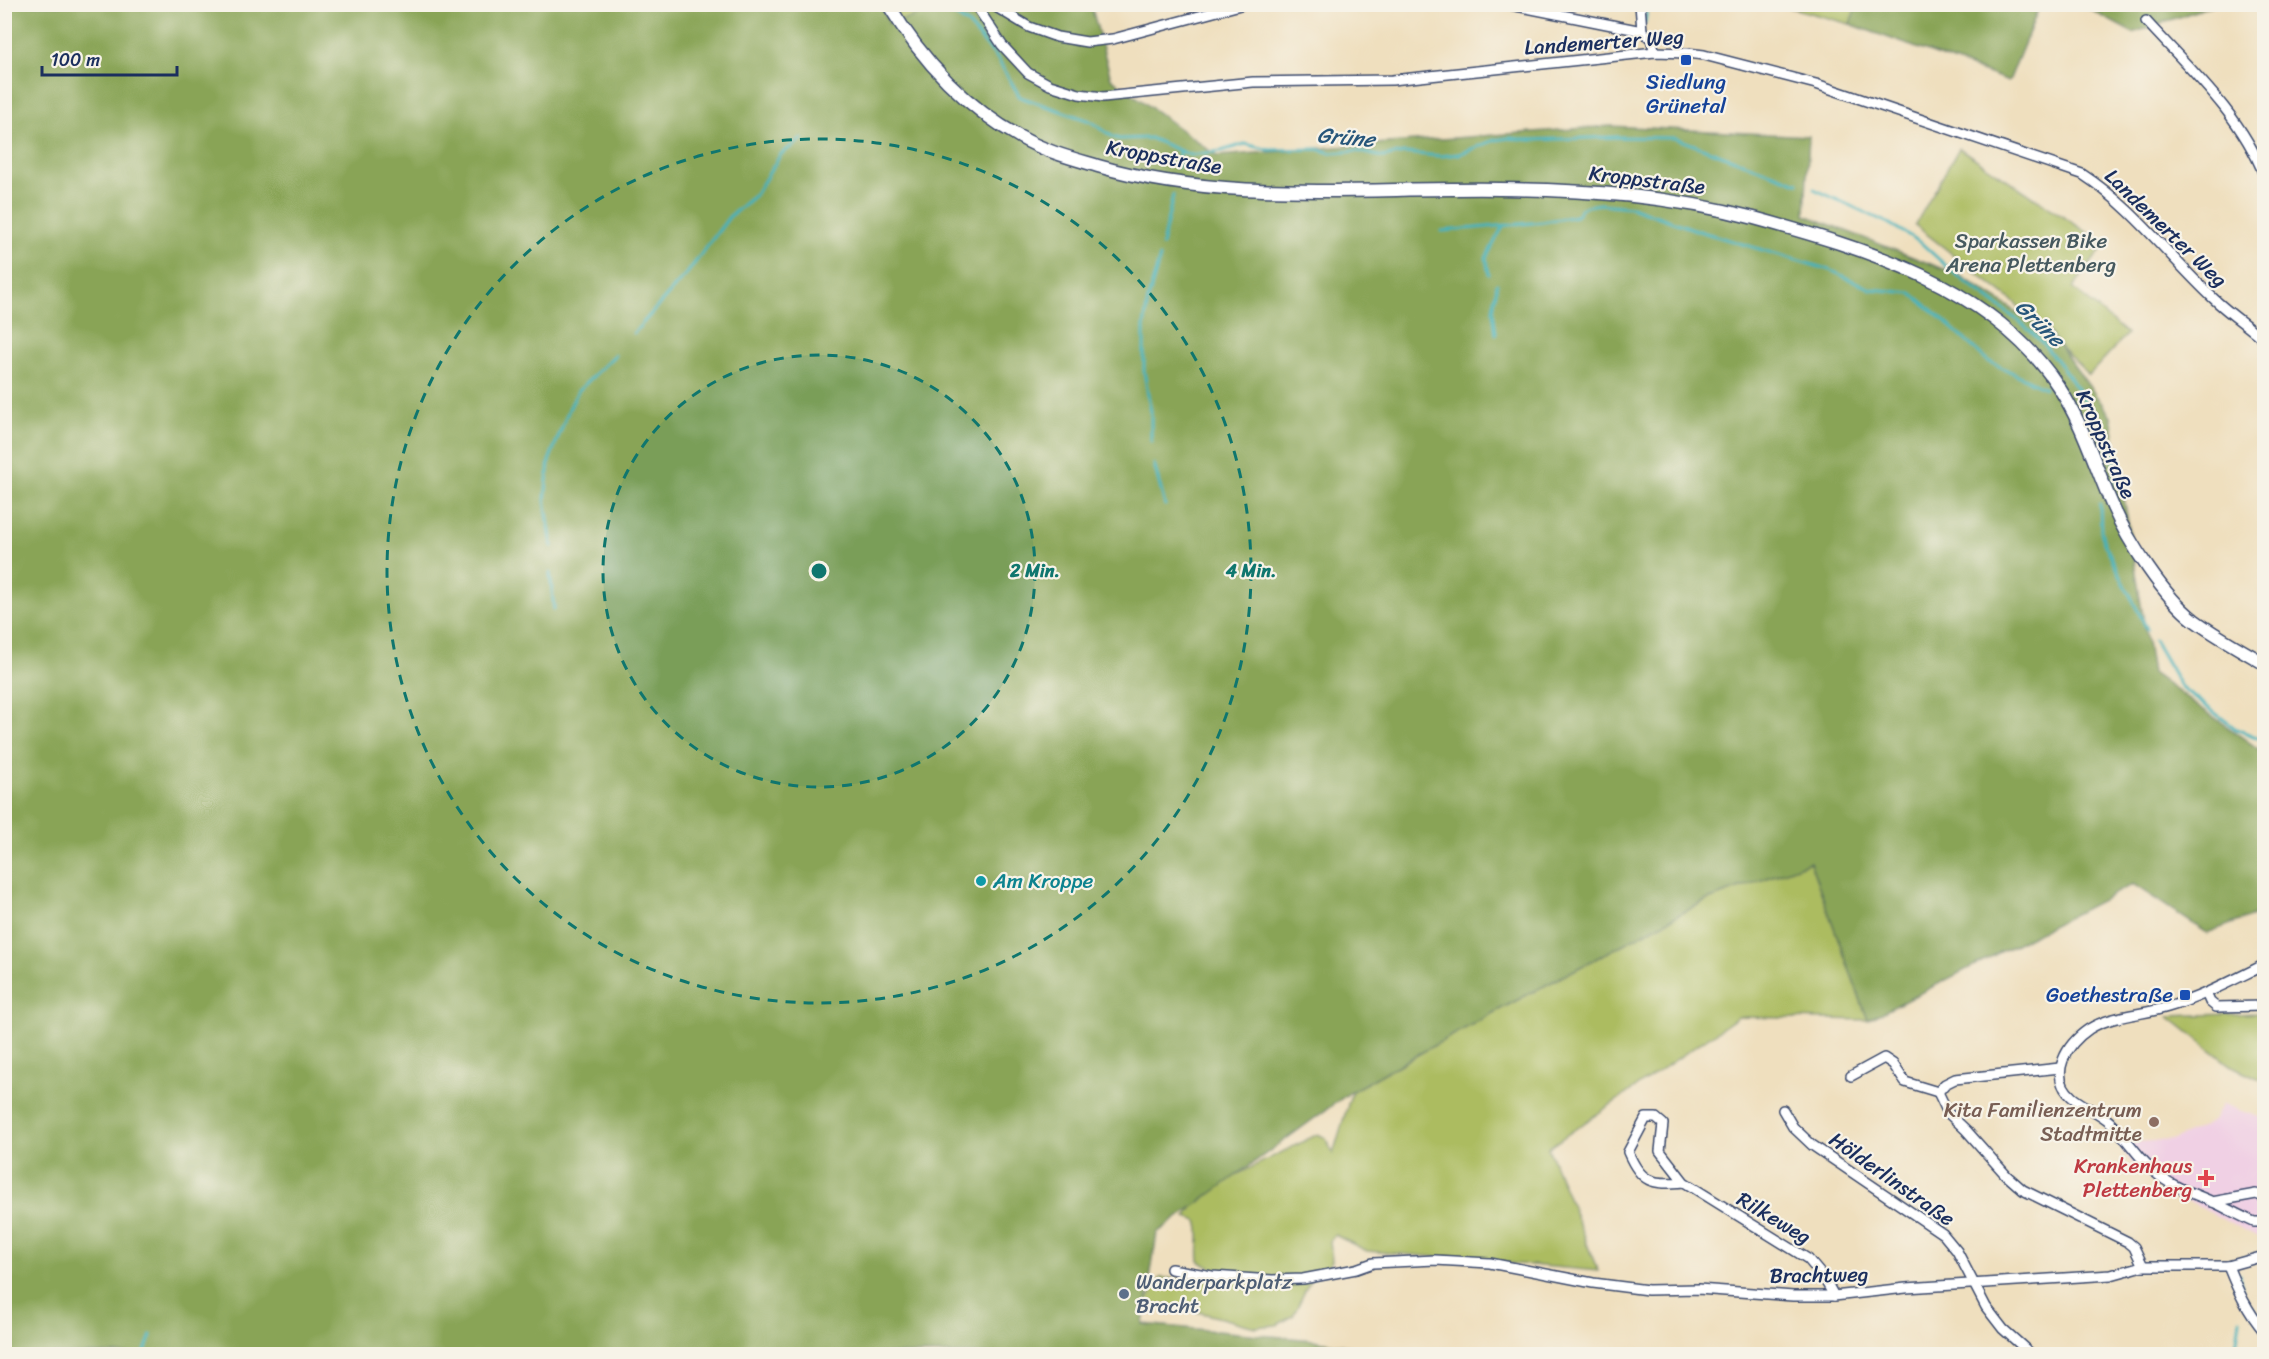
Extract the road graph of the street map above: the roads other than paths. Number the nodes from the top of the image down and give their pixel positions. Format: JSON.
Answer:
{"nodes":[{"id":1,"x":888,"y":4,"type":"edge"},
{"id":2,"x":975,"y":4,"type":"edge"},
{"id":3,"x":991,"y":4,"type":"edge"},
{"id":4,"x":1245,"y":4,"type":"edge"},
{"id":5,"x":1506,"y":4,"type":"edge"},
{"id":6,"x":1640,"y":4,"type":"edge"},
{"id":7,"x":2146,"y":21,"type":"dead end"},
{"id":8,"x":1642,"y":31,"type":"junction"},
{"id":9,"x":1655,"y":52,"type":"junction"},
{"id":10,"x":2265,"y":175,"type":"edge"},
{"id":11,"x":2265,"y":340,"type":"edge"},
{"id":12,"x":2265,"y":663,"type":"edge"},
{"id":13,"x":2265,"y":965,"type":"edge"},
{"id":14,"x":2206,"y":993,"type":"junction"},
{"id":15,"x":2265,"y":1006,"type":"edge"},
{"id":16,"x":2060,"y":1068,"type":"junction"},
{"id":17,"x":1851,"y":1076,"type":"dead end"},
{"id":18,"x":1938,"y":1092,"type":"junction"},
{"id":19,"x":1783,"y":1110,"type":"dead end"},
{"id":20,"x":1684,"y":1182,"type":"junction"},
{"id":21,"x":2265,"y":1197,"type":"edge"},
{"id":22,"x":2212,"y":1202,"type":"junction"},
{"id":23,"x":2265,"y":1222,"type":"edge"},
{"id":24,"x":2265,"y":1256,"type":"edge"},
{"id":25,"x":2143,"y":1266,"type":"junction"},
{"id":26,"x":2228,"y":1266,"type":"junction"},
{"id":27,"x":1171,"y":1269,"type":"dead end"},
{"id":28,"x":1972,"y":1283,"type":"junction"},
{"id":29,"x":1834,"y":1296,"type":"junction"},
{"id":30,"x":2265,"y":1331,"type":"edge"},
{"id":31,"x":2031,"y":1354,"type":"edge"}],
"edges":[{"from":1,"to":12,"type":"street","name":"Kroppstraße"},
{"from":2,"to":9,"type":"street","name":"Landemerter Weg"},
{"from":3,"to":4,"type":"street"},
{"from":5,"to":8,"type":"street"},
{"from":6,"to":8,"type":"street"},
{"from":7,"to":10,"type":"street"},
{"from":8,"to":9,"type":"street"},
{"from":9,"to":11,"type":"street","name":"Landemerter Weg"},
{"from":13,"to":14,"type":"street"},
{"from":14,"to":15,"type":"street"},
{"from":14,"to":16,"type":"street"},
{"from":16,"to":18,"type":"street"},
{"from":16,"to":22,"type":"street"},
{"from":17,"to":18,"type":"street"},
{"from":18,"to":25,"type":"street"},
{"from":19,"to":28,"type":"street","name":"Hölderlinstraße"},
{"from":20,"to":20,"type":"street","name":"Rilkeweg"},
{"from":20,"to":29,"type":"street","name":"Rilkeweg"},
{"from":21,"to":22,"type":"street"},
{"from":22,"to":23,"type":"street"},
{"from":24,"to":26,"type":"street","name":"Brachtweg"},
{"from":25,"to":26,"type":"street","name":"Brachtweg"},
{"from":25,"to":28,"type":"street","name":"Brachtweg"},
{"from":26,"to":30,"type":"street"},
{"from":27,"to":29,"type":"street","name":"Brachtweg"},
{"from":28,"to":29,"type":"street","name":"Brachtweg"},
{"from":28,"to":31,"type":"street","name":"Hölderlinstraße"}]}
